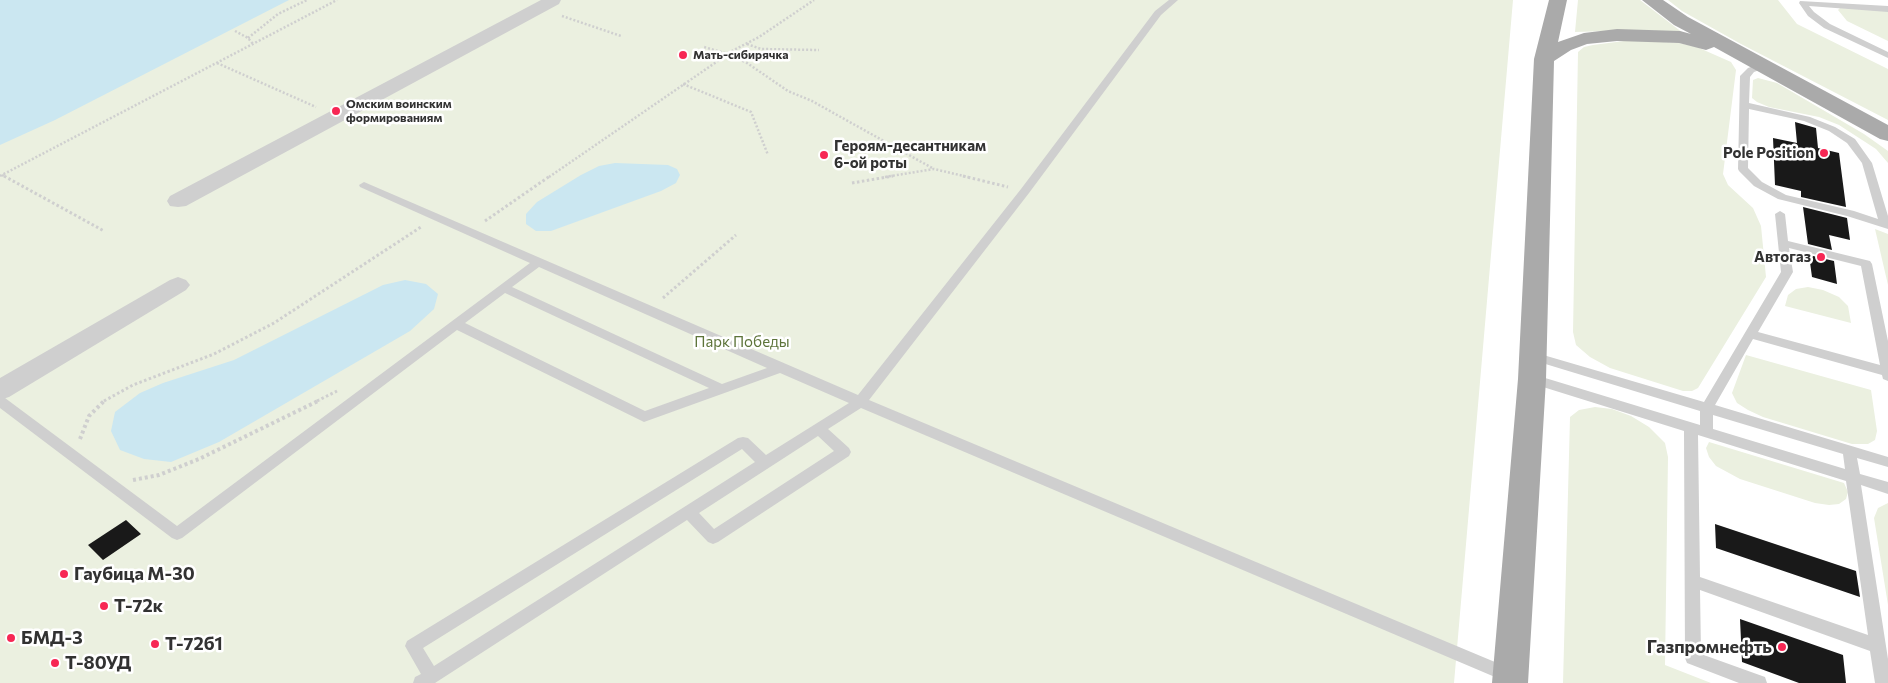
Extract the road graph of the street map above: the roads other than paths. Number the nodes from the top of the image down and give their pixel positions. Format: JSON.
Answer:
{"nodes":[{"id":1,"x":1174,"y":0,"type":"edge"},
{"id":2,"x":1558,"y":0,"type":"edge"},
{"id":3,"x":1651,"y":0,"type":"edge"},
{"id":4,"x":545,"y":4,"type":"edge"},
{"id":5,"x":1888,"y":8,"type":"edge"},
{"id":6,"x":1888,"y":55,"type":"edge"},
{"id":7,"x":1544,"y":59,"type":"junction"},
{"id":8,"x":1755,"y":62,"type":"junction"},
{"id":9,"x":1745,"y":105,"type":"junction"},
{"id":10,"x":1862,"y":121,"type":"junction"},
{"id":11,"x":1888,"y":134,"type":"edge"},
{"id":12,"x":1888,"y":142,"type":"edge"},
{"id":13,"x":364,"y":185,"type":"dead end"},
{"id":14,"x":178,"y":200,"type":"dead end"},
{"id":15,"x":1780,"y":214,"type":"dead end"},
{"id":16,"x":1886,"y":226,"type":"edge"},
{"id":17,"x":1783,"y":243,"type":"junction"},
{"id":18,"x":538,"y":262,"type":"junction"},
{"id":19,"x":178,"y":285,"type":"dead end"},
{"id":20,"x":504,"y":288,"type":"junction"},
{"id":21,"x":456,"y":324,"type":"junction"},
{"id":22,"x":1750,"y":334,"type":"junction"},
{"id":23,"x":780,"y":368,"type":"junction"},
{"id":24,"x":1533,"y":368,"type":"junction"},
{"id":25,"x":1888,"y":372,"type":"edge"},
{"id":26,"x":1888,"y":376,"type":"edge"},
{"id":27,"x":722,"y":389,"type":"junction"},
{"id":28,"x":0,"y":390,"type":"edge"},
{"id":29,"x":0,"y":401,"type":"edge"},
{"id":30,"x":860,"y":402,"type":"junction"},
{"id":31,"x":1707,"y":408,"type":"junction"},
{"id":32,"x":819,"y":428,"type":"junction"},
{"id":33,"x":1691,"y":428,"type":"junction"},
{"id":34,"x":1706,"y":432,"type":"junction"},
{"id":35,"x":1849,"y":450,"type":"junction"},
{"id":36,"x":1888,"y":462,"type":"edge"},
{"id":37,"x":765,"y":463,"type":"junction"},
{"id":38,"x":1853,"y":477,"type":"junction"},
{"id":39,"x":1888,"y":488,"type":"edge"},
{"id":40,"x":689,"y":512,"type":"junction"},
{"id":41,"x":1692,"y":581,"type":"junction"},
{"id":42,"x":1878,"y":646,"type":"junction"},
{"id":43,"x":1510,"y":679,"type":"edge"},
{"id":44,"x":426,"y":680,"type":"edge"},
{"id":45,"x":1760,"y":683,"type":"edge"},
{"id":46,"x":1883,"y":683,"type":"edge"}],
"edges":[{"from":1,"to":30,"type":"lane"},
{"from":2,"to":7,"type":"main road"},
{"from":3,"to":8,"type":"main road"},
{"from":4,"to":14,"type":"street"},
{"from":5,"to":6,"type":"lane"},
{"from":7,"to":8,"type":"main road"},
{"from":7,"to":24,"type":"main road"},
{"from":8,"to":9,"type":"lane"},
{"from":8,"to":10,"type":"main road"},
{"from":9,"to":16,"type":"lane"},
{"from":9,"to":16,"type":"lane"},
{"from":10,"to":11,"type":"main road"},
{"from":10,"to":12,"type":"main road"},
{"from":13,"to":18,"type":"lane"},
{"from":15,"to":17,"type":"lane"},
{"from":17,"to":22,"type":"lane"},
{"from":17,"to":25,"type":"lane"},
{"from":18,"to":20,"type":"lane"},
{"from":18,"to":23,"type":"lane"},
{"from":19,"to":28,"type":"street"},
{"from":20,"to":21,"type":"lane"},
{"from":20,"to":27,"type":"lane"},
{"from":21,"to":27,"type":"lane"},
{"from":21,"to":29,"type":"lane"},
{"from":22,"to":25,"type":"lane"},
{"from":22,"to":31,"type":"lane"},
{"from":23,"to":27,"type":"lane"},
{"from":23,"to":30,"type":"lane"},
{"from":24,"to":31,"type":"lane"},
{"from":24,"to":33,"type":"lane"},
{"from":24,"to":43,"type":"main road"},
{"from":25,"to":26,"type":"lane"},
{"from":30,"to":32,"type":"lane"},
{"from":30,"to":43,"type":"lane"},
{"from":31,"to":34,"type":"lane"},
{"from":31,"to":35,"type":"lane"},
{"from":32,"to":37,"type":"lane"},
{"from":32,"to":40,"type":"lane"},
{"from":33,"to":34,"type":"lane"},
{"from":33,"to":41,"type":"lane"},
{"from":34,"to":38,"type":"lane"},
{"from":35,"to":36,"type":"lane"},
{"from":35,"to":38,"type":"lane"},
{"from":37,"to":40,"type":"lane"},
{"from":37,"to":44,"type":"lane"},
{"from":38,"to":39,"type":"lane"},
{"from":38,"to":42,"type":"lane"},
{"from":40,"to":44,"type":"lane"},
{"from":41,"to":42,"type":"lane"},
{"from":41,"to":45,"type":"lane"},
{"from":42,"to":46,"type":"lane"}]}
